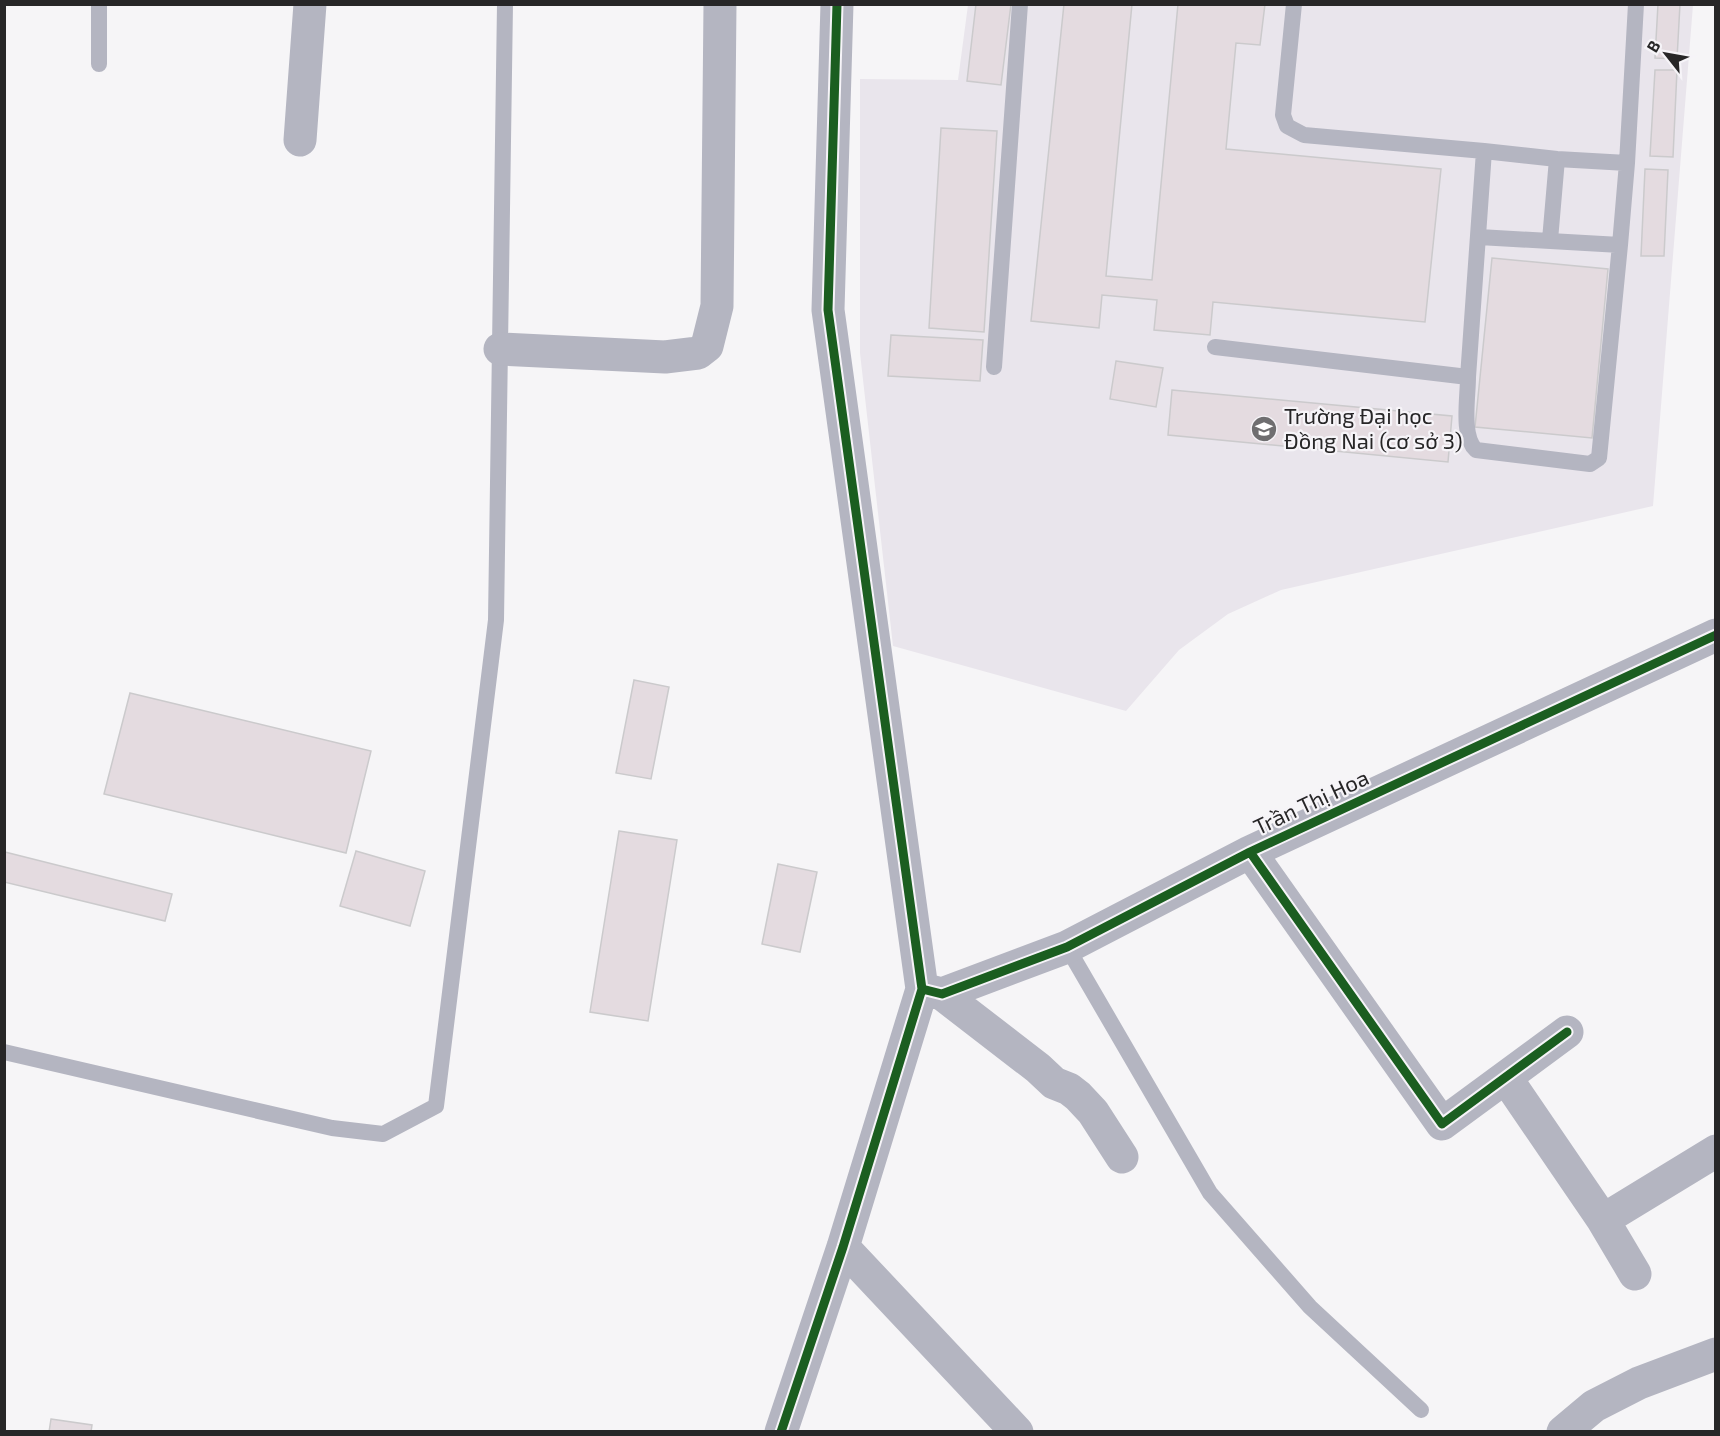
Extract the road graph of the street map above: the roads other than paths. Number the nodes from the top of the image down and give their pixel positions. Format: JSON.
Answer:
{"nodes":[{"id":1,"x":99,"y":4,"type":"edge"},
{"id":2,"x":310,"y":4,"type":"edge"},
{"id":3,"x":504,"y":4,"type":"edge"},
{"id":4,"x":720,"y":4,"type":"edge"},
{"id":5,"x":837,"y":4,"type":"edge"},
{"id":6,"x":1020,"y":4,"type":"edge"},
{"id":7,"x":1294,"y":4,"type":"edge"},
{"id":8,"x":1636,"y":4,"type":"edge"},
{"id":9,"x":99,"y":64,"type":"dead end"},
{"id":10,"x":300,"y":140,"type":"dead end"},
{"id":11,"x":1484,"y":151,"type":"junction"},
{"id":12,"x":1557,"y":159,"type":"junction"},
{"id":13,"x":1627,"y":164,"type":"junction"},
{"id":14,"x":1479,"y":237,"type":"junction"},
{"id":15,"x":1550,"y":240,"type":"junction"},
{"id":16,"x":1620,"y":245,"type":"junction"},
{"id":17,"x":1215,"y":347,"type":"dead end"},
{"id":18,"x":500,"y":349,"type":"junction"},
{"id":19,"x":994,"y":367,"type":"dead end"},
{"id":20,"x":1468,"y":377,"type":"junction"},
{"id":21,"x":1716,"y":634,"type":"edge"},
{"id":22,"x":1250,"y":852,"type":"junction"},
{"id":23,"x":1067,"y":947,"type":"junction"},
{"id":24,"x":932,"y":992,"type":"junction"},
{"id":25,"x":1567,"y":1032,"type":"dead end"},
{"id":26,"x":4,"y":1052,"type":"edge"},
{"id":27,"x":1506,"y":1078,"type":"junction"},
{"id":28,"x":1716,"y":1151,"type":"edge"},
{"id":29,"x":1122,"y":1157,"type":"dead end"},
{"id":30,"x":1603,"y":1220,"type":"junction"},
{"id":31,"x":843,"y":1247,"type":"junction"},
{"id":32,"x":1635,"y":1274,"type":"dead end"},
{"id":33,"x":1716,"y":1354,"type":"edge"},
{"id":34,"x":1421,"y":1410,"type":"dead end"},
{"id":35,"x":781,"y":1431,"type":"edge"},
{"id":36,"x":1017,"y":1431,"type":"edge"},
{"id":37,"x":1563,"y":1431,"type":"edge"}],
"edges":[{"from":1,"to":9,"type":"lane"},
{"from":2,"to":10,"type":"street"},
{"from":3,"to":18,"type":"lane"},
{"from":4,"to":18,"type":"street"},
{"from":5,"to":24,"type":"street"},
{"from":6,"to":19,"type":"lane"},
{"from":7,"to":11,"type":"lane"},
{"from":8,"to":13,"type":"lane"},
{"from":11,"to":12,"type":"lane"},
{"from":11,"to":14,"type":"lane"},
{"from":12,"to":13,"type":"lane"},
{"from":12,"to":15,"type":"lane"},
{"from":13,"to":16,"type":"lane"},
{"from":14,"to":15,"type":"lane"},
{"from":14,"to":20,"type":"lane"},
{"from":15,"to":16,"type":"lane"},
{"from":16,"to":20,"type":"lane"},
{"from":17,"to":20,"type":"lane"},
{"from":18,"to":26,"type":"lane"},
{"from":21,"to":22,"type":"street","name":"Trần Thị Hoa"},
{"from":22,"to":23,"type":"street","name":"Trần Thị Hoa"},
{"from":22,"to":27,"type":"street"},
{"from":23,"to":24,"type":"street","name":"Trần Thị Hoa"},
{"from":23,"to":34,"type":"lane"},
{"from":24,"to":29,"type":"street"},
{"from":24,"to":31,"type":"street"},
{"from":25,"to":27,"type":"street"},
{"from":27,"to":30,"type":"street"},
{"from":28,"to":30,"type":"street"},
{"from":30,"to":32,"type":"street"},
{"from":31,"to":35,"type":"street"},
{"from":31,"to":36,"type":"street"},
{"from":33,"to":37,"type":"street"}]}
